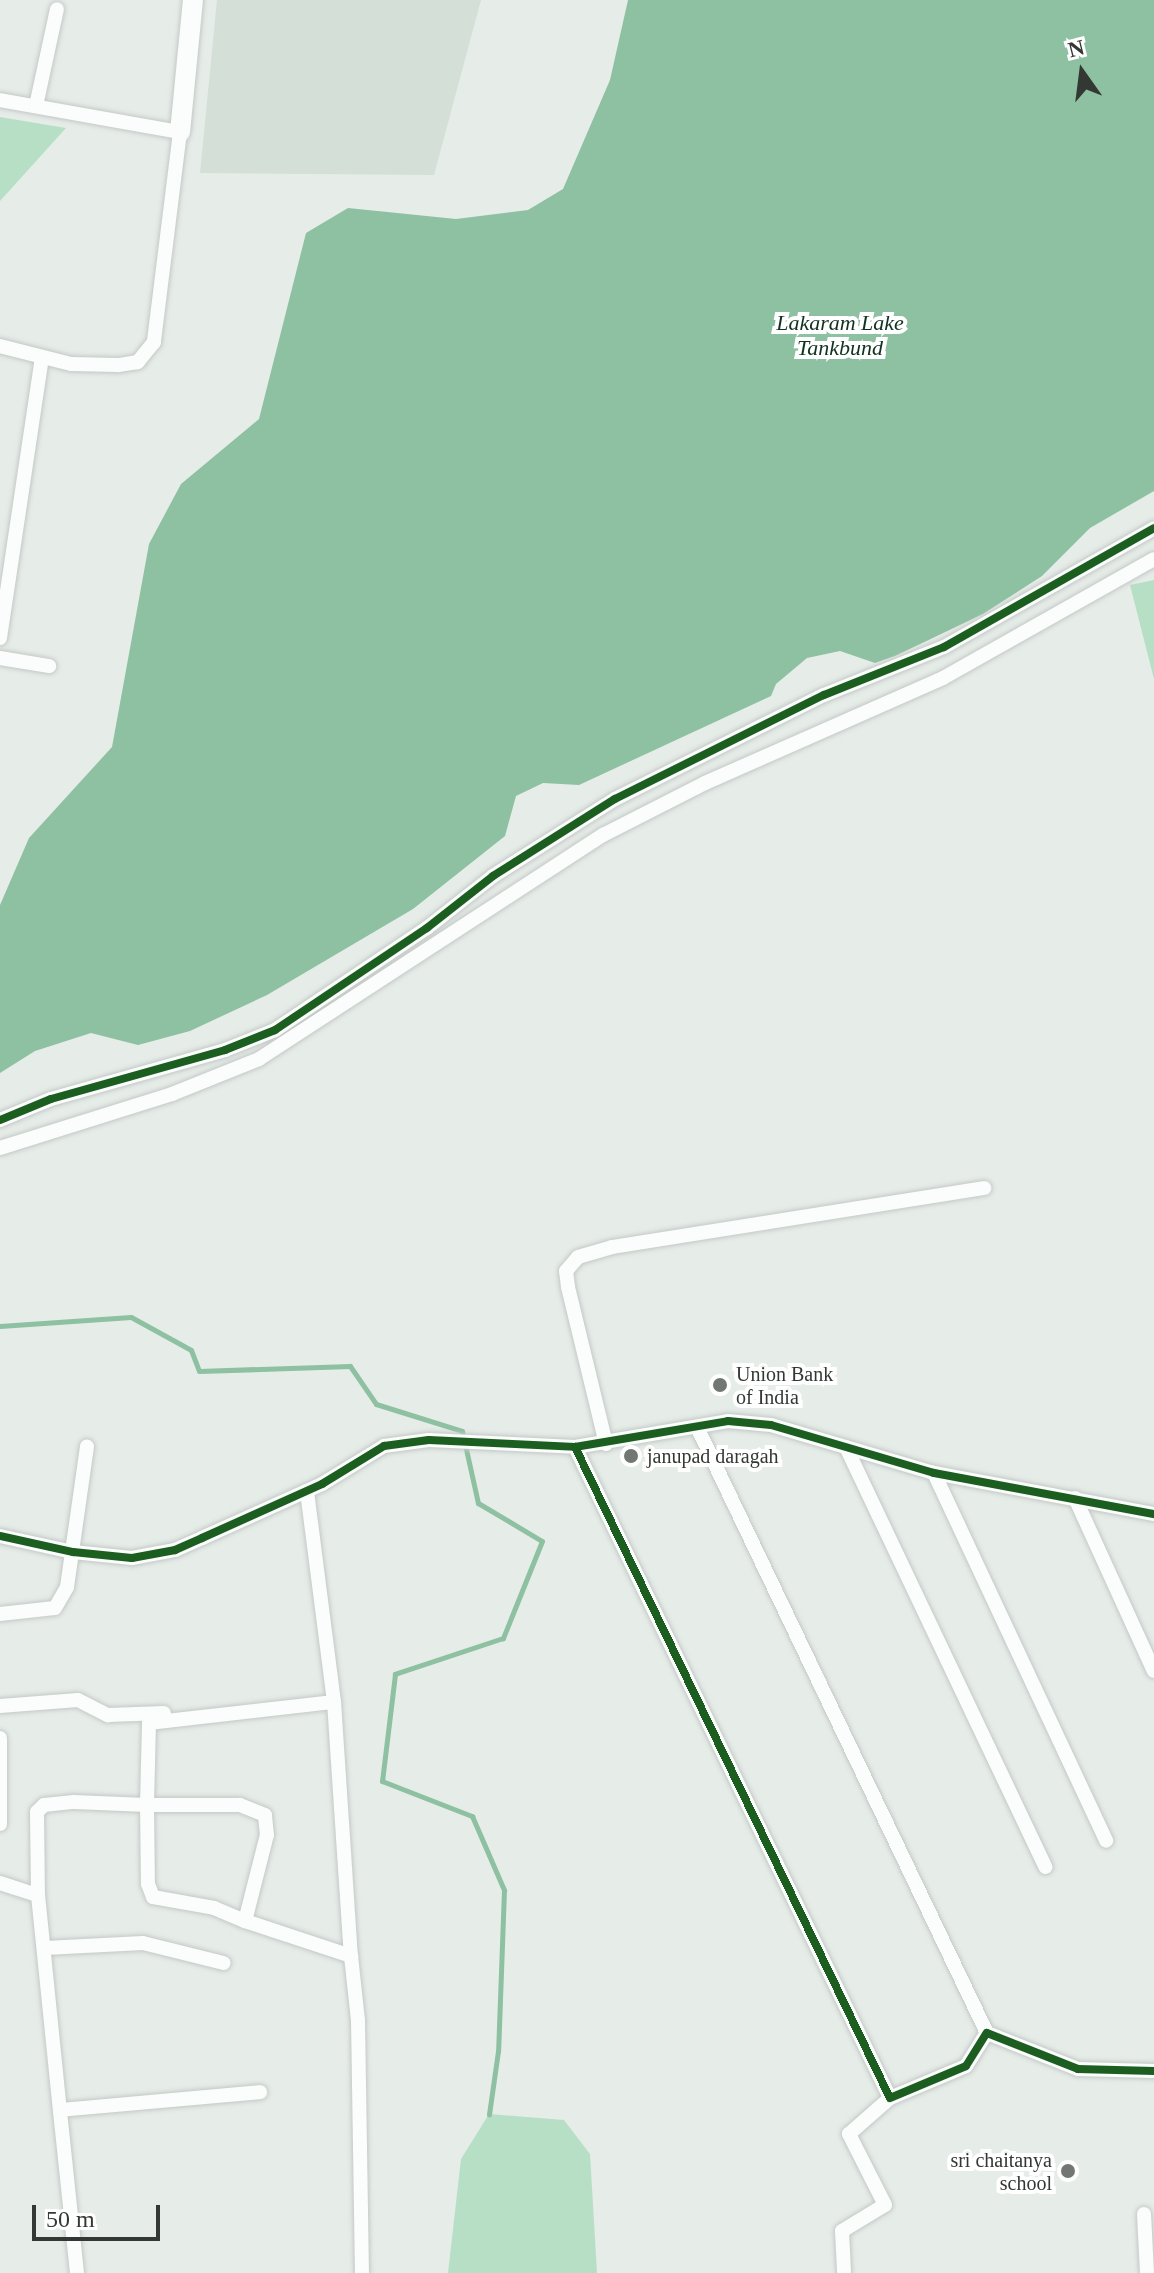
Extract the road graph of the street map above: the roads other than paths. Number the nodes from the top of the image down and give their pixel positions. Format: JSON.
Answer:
{"nodes":[{"id":1,"x":193,"y":0,"type":"edge"},
{"id":2,"x":57,"y":9,"type":"dead end"},
{"id":3,"x":0,"y":100,"type":"edge"},
{"id":4,"x":36,"y":106,"type":"junction"},
{"id":5,"x":180,"y":132,"type":"junction"},
{"id":6,"x":0,"y":346,"type":"edge"},
{"id":7,"x":42,"y":357,"type":"junction"},
{"id":8,"x":1154,"y":528,"type":"edge"},
{"id":9,"x":1154,"y":559,"type":"edge"},
{"id":10,"x":0,"y":638,"type":"edge"},
{"id":11,"x":0,"y":658,"type":"edge"},
{"id":12,"x":49,"y":666,"type":"dead end"},
{"id":13,"x":0,"y":1120,"type":"edge"},
{"id":14,"x":0,"y":1148,"type":"edge"},
{"id":15,"x":984,"y":1188,"type":"dead end"},
{"id":16,"x":697,"y":1427,"type":"junction"},
{"id":17,"x":606,"y":1444,"type":"junction"},
{"id":18,"x":87,"y":1446,"type":"dead end"},
{"id":19,"x":575,"y":1447,"type":"junction"},
{"id":20,"x":846,"y":1447,"type":"junction"},
{"id":21,"x":934,"y":1473,"type":"junction"},
{"id":22,"x":307,"y":1491,"type":"junction"},
{"id":23,"x":1075,"y":1498,"type":"junction"},
{"id":24,"x":1154,"y":1514,"type":"edge"},
{"id":25,"x":0,"y":1536,"type":"edge"},
{"id":26,"x":73,"y":1552,"type":"junction"},
{"id":27,"x":0,"y":1614,"type":"edge"},
{"id":28,"x":1154,"y":1671,"type":"edge"},
{"id":29,"x":334,"y":1702,"type":"junction"},
{"id":30,"x":0,"y":1706,"type":"edge"},
{"id":31,"x":230,"y":1710,"type":"dead end"},
{"id":32,"x":0,"y":1738,"type":"edge"},
{"id":33,"x":147,"y":1805,"type":"junction"},
{"id":34,"x":0,"y":1824,"type":"edge"},
{"id":35,"x":1106,"y":1841,"type":"dead end"},
{"id":36,"x":1045,"y":1867,"type":"dead end"},
{"id":37,"x":0,"y":1883,"type":"edge"},
{"id":38,"x":38,"y":1895,"type":"junction"},
{"id":39,"x":245,"y":1921,"type":"junction"},
{"id":40,"x":45,"y":1948,"type":"junction"},
{"id":41,"x":351,"y":1956,"type":"junction"},
{"id":42,"x":224,"y":1963,"type":"dead end"},
{"id":43,"x":987,"y":2033,"type":"junction"},
{"id":44,"x":1154,"y":2071,"type":"edge"},
{"id":45,"x":260,"y":2092,"type":"dead end"},
{"id":46,"x":890,"y":2098,"type":"junction"},
{"id":47,"x":60,"y":2110,"type":"junction"},
{"id":48,"x":1144,"y":2214,"type":"dead end"},
{"id":49,"x":844,"y":2271,"type":"dead end"},
{"id":50,"x":77,"y":2273,"type":"edge"},
{"id":51,"x":362,"y":2273,"type":"edge"},
{"id":52,"x":1147,"y":2273,"type":"edge"}],
"edges":[{"from":1,"to":5,"type":"street"},
{"from":2,"to":4,"type":"street"},
{"from":3,"to":4,"type":"street"},
{"from":4,"to":5,"type":"street"},
{"from":5,"to":7,"type":"street"},
{"from":6,"to":7,"type":"street"},
{"from":7,"to":10,"type":"street"},
{"from":8,"to":13,"type":"street"},
{"from":9,"to":14,"type":"street"},
{"from":11,"to":12,"type":"street"},
{"from":15,"to":17,"type":"street"},
{"from":16,"to":17,"type":"street"},
{"from":16,"to":20,"type":"street"},
{"from":16,"to":43,"type":"street"},
{"from":17,"to":19,"type":"street"},
{"from":18,"to":26,"type":"street"},
{"from":19,"to":22,"type":"street"},
{"from":19,"to":46,"type":"street"},
{"from":20,"to":21,"type":"street"},
{"from":20,"to":36,"type":"street"},
{"from":21,"to":23,"type":"street"},
{"from":21,"to":35,"type":"street"},
{"from":22,"to":26,"type":"street"},
{"from":22,"to":29,"type":"street"},
{"from":23,"to":24,"type":"street"},
{"from":23,"to":28,"type":"street"},
{"from":25,"to":26,"type":"street"},
{"from":26,"to":27,"type":"street"},
{"from":29,"to":33,"type":"street"},
{"from":29,"to":41,"type":"street"},
{"from":30,"to":31,"type":"street"},
{"from":32,"to":34,"type":"street"},
{"from":33,"to":38,"type":"street"},
{"from":33,"to":39,"type":"street"},
{"from":33,"to":39,"type":"street"},
{"from":37,"to":38,"type":"street"},
{"from":38,"to":40,"type":"street"},
{"from":39,"to":41,"type":"street"},
{"from":40,"to":42,"type":"street"},
{"from":40,"to":47,"type":"street"},
{"from":41,"to":51,"type":"street"},
{"from":43,"to":44,"type":"street"},
{"from":43,"to":46,"type":"street"},
{"from":45,"to":47,"type":"street"},
{"from":46,"to":49,"type":"street"},
{"from":47,"to":50,"type":"street"},
{"from":48,"to":52,"type":"street"}]}
